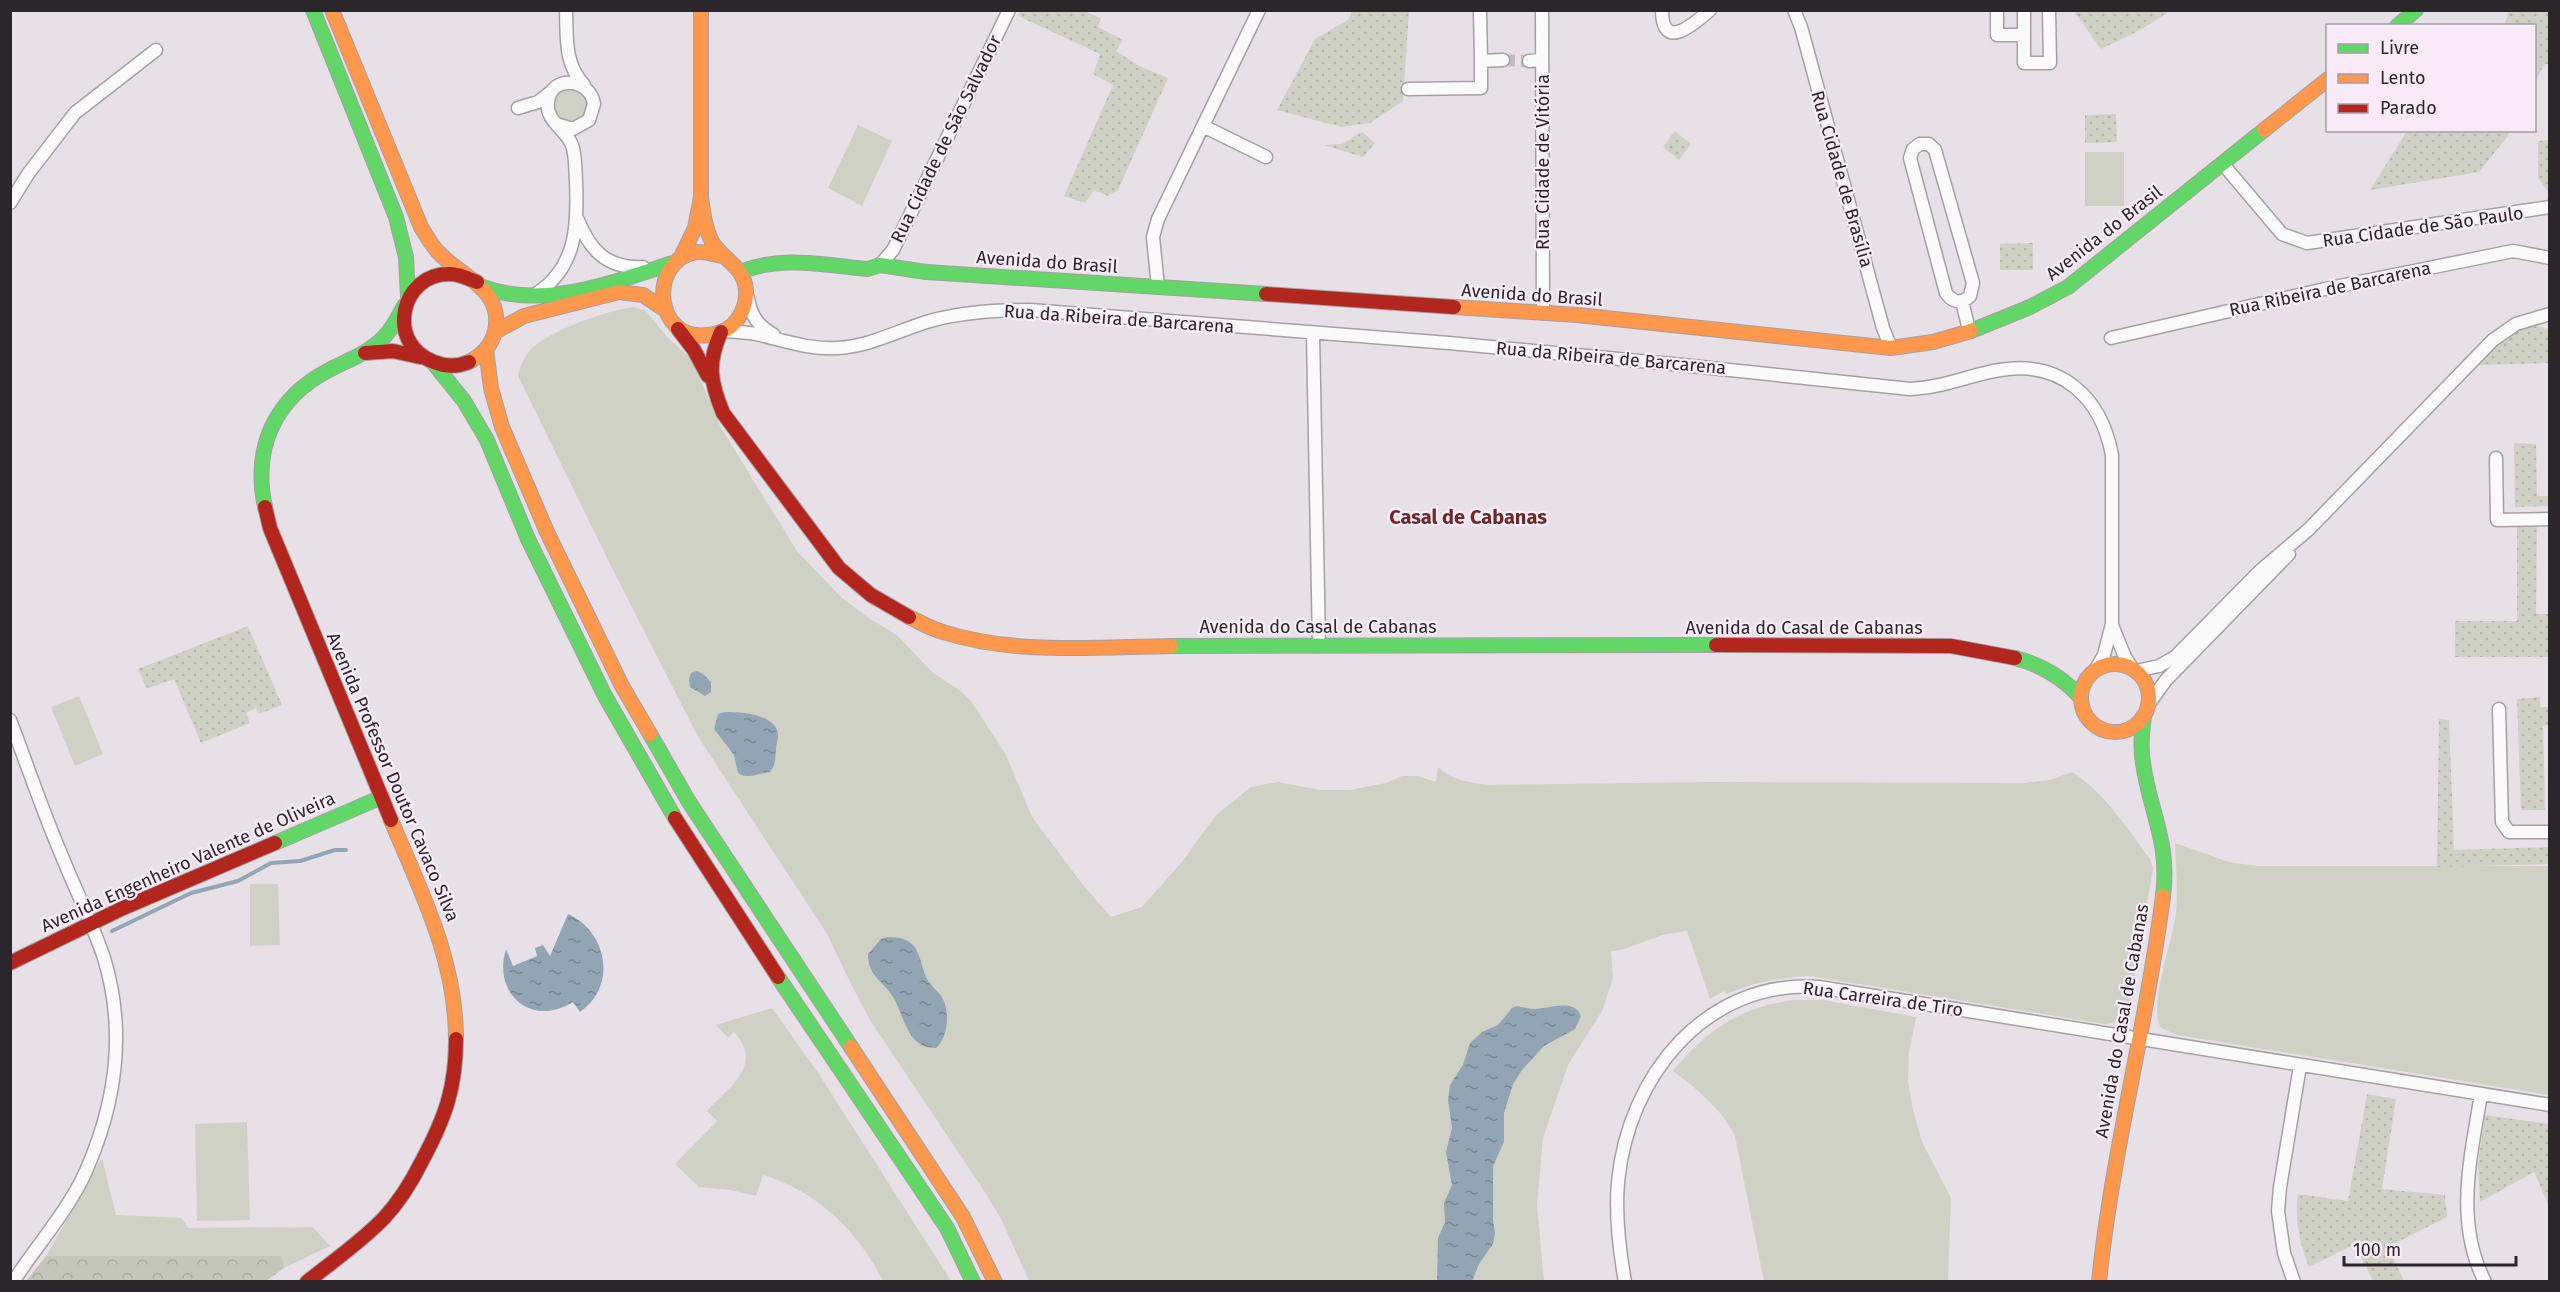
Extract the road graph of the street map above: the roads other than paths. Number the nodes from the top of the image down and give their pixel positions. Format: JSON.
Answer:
{"nodes":[{"id":1,"x":313,"y":10,"type":"edge"},
{"id":2,"x":332,"y":10,"type":"edge"},
{"id":3,"x":566,"y":10,"type":"edge"},
{"id":4,"x":701,"y":10,"type":"edge"},
{"id":5,"x":1008,"y":10,"type":"edge"},
{"id":6,"x":1259,"y":10,"type":"edge"},
{"id":7,"x":1480,"y":10,"type":"edge"},
{"id":8,"x":1542,"y":10,"type":"edge"},
{"id":9,"x":1662,"y":10,"type":"edge"},
{"id":10,"x":1710,"y":10,"type":"edge"},
{"id":11,"x":1794,"y":10,"type":"edge"},
{"id":12,"x":1996,"y":10,"type":"edge"},
{"id":13,"x":2024,"y":10,"type":"edge"},
{"id":14,"x":2049,"y":10,"type":"edge"},
{"id":15,"x":2416,"y":10,"type":"edge"},
{"id":16,"x":2399,"y":24,"type":"edge"},
{"id":17,"x":2024,"y":35,"type":"junction"},
{"id":18,"x":156,"y":50,"type":"dead end"},
{"id":19,"x":569,"y":59,"type":"junction"},
{"id":20,"x":1503,"y":60,"type":"tunnel mouth"},
{"id":21,"x":1542,"y":60,"type":"junction"},
{"id":22,"x":1481,"y":61,"type":"junction"},
{"id":23,"x":1529,"y":61,"type":"tunnel mouth"},
{"id":24,"x":2326,"y":81,"type":"edge"},
{"id":25,"x":587,"y":88,"type":"junction"},
{"id":26,"x":1408,"y":89,"type":"dead end"},
{"id":27,"x":553,"y":90,"type":"junction"},
{"id":28,"x":589,"y":120,"type":"junction"},
{"id":29,"x":554,"y":121,"type":"junction"},
{"id":30,"x":1203,"y":126,"type":"junction"},
{"id":31,"x":575,"y":153,"type":"junction"},
{"id":32,"x":1266,"y":157,"type":"dead end"},
{"id":33,"x":2222,"y":163,"type":"junction"},
{"id":34,"x":701,"y":197,"type":"junction"},
{"id":35,"x":10,"y":203,"type":"edge"},
{"id":36,"x":2550,"y":207,"type":"edge"},
{"id":37,"x":578,"y":220,"type":"junction"},
{"id":38,"x":723,"y":256,"type":"junction"},
{"id":39,"x":2550,"y":258,"type":"edge"},
{"id":40,"x":673,"y":262,"type":"junction"},
{"id":41,"x":880,"y":265,"type":"junction"},
{"id":42,"x":740,"y":272,"type":"junction"},
{"id":43,"x":480,"y":284,"type":"junction"},
{"id":44,"x":1158,"y":287,"type":"junction"},
{"id":45,"x":746,"y":291,"type":"junction"},
{"id":46,"x":532,"y":297,"type":"junction"},
{"id":47,"x":406,"y":302,"type":"junction"},
{"id":48,"x":1962,"y":302,"type":"junction"},
{"id":49,"x":664,"y":309,"type":"junction"},
{"id":50,"x":1543,"y":313,"type":"junction"},
{"id":51,"x":2550,"y":314,"type":"edge"},
{"id":52,"x":2527,"y":320,"type":"junction"},
{"id":53,"x":673,"y":323,"type":"junction"},
{"id":54,"x":2550,"y":324,"type":"edge"},
{"id":55,"x":1969,"y":330,"type":"junction"},
{"id":56,"x":495,"y":332,"type":"junction"},
{"id":57,"x":723,"y":332,"type":"junction"},
{"id":58,"x":1313,"y":333,"type":"junction"},
{"id":59,"x":2111,"y":338,"type":"dead end"},
{"id":60,"x":785,"y":342,"type":"junction"},
{"id":61,"x":1891,"y":348,"type":"junction"},
{"id":62,"x":486,"y":349,"type":"junction"},
{"id":63,"x":364,"y":353,"type":"junction"},
{"id":64,"x":420,"y":357,"type":"junction"},
{"id":65,"x":435,"y":365,"type":"junction"},
{"id":66,"x":713,"y":387,"type":"junction"},
{"id":67,"x":2496,"y":458,"type":"dead end"},
{"id":68,"x":2550,"y":519,"type":"edge"},
{"id":69,"x":2308,"y":530,"type":"junction"},
{"id":70,"x":2112,"y":624,"type":"junction"},
{"id":71,"x":1319,"y":645,"type":"junction"},
{"id":72,"x":2038,"y":667,"type":"junction"},
{"id":73,"x":2134,"y":669,"type":"junction"},
{"id":74,"x":2094,"y":671,"type":"junction"},
{"id":75,"x":2081,"y":698,"type":"junction"},
{"id":76,"x":2499,"y":709,"type":"dead end"},
{"id":77,"x":2146,"y":710,"type":"junction"},
{"id":78,"x":10,"y":720,"type":"edge"},
{"id":79,"x":2111,"y":731,"type":"junction"},
{"id":80,"x":2144,"y":769,"type":"junction"},
{"id":81,"x":382,"y":797,"type":"junction"},
{"id":82,"x":2550,"y":832,"type":"edge"},
{"id":83,"x":91,"y":922,"type":"junction"},
{"id":84,"x":10,"y":963,"type":"edge"},
{"id":85,"x":2140,"y":1039,"type":"junction"},
{"id":86,"x":2300,"y":1066,"type":"junction"},
{"id":87,"x":2481,"y":1094,"type":"junction"},
{"id":88,"x":2550,"y":1105,"type":"edge"},
{"id":89,"x":13,"y":1281,"type":"edge"},
{"id":90,"x":307,"y":1281,"type":"edge"},
{"id":91,"x":973,"y":1281,"type":"edge"},
{"id":92,"x":995,"y":1281,"type":"edge"},
{"id":93,"x":1625,"y":1281,"type":"edge"},
{"id":94,"x":2099,"y":1281,"type":"edge"},
{"id":95,"x":2294,"y":1281,"type":"edge"},
{"id":96,"x":2485,"y":1281,"type":"edge"}],
"edges":[{"from":1,"to":47,"type":"street"},
{"from":2,"to":43,"type":"street"},
{"from":3,"to":19,"type":"street"},
{"from":4,"to":34,"type":"street"},
{"from":5,"to":41,"type":"street","name":"Rua Cidade de São Salvador"},
{"from":6,"to":30,"type":"street"},
{"from":7,"to":22,"type":"street"},
{"from":8,"to":21,"type":"street","name":"Rua Cidade de Vitória"},
{"from":9,"to":10,"type":"street"},
{"from":11,"to":61,"type":"street","name":"Rua Cidade de Brasília"},
{"from":12,"to":17,"type":"street"},
{"from":13,"to":17,"type":"street"},
{"from":14,"to":17,"type":"street"},
{"from":15,"to":16,"type":"street"},
{"from":18,"to":35,"type":"street"},
{"from":19,"to":25,"type":"street"},
{"from":19,"to":27,"type":"street"},
{"from":20,"to":22,"type":"street"},
{"from":21,"to":23,"type":"street"},
{"from":21,"to":50,"type":"street","name":"Rua Cidade de Vitória"},
{"from":22,"to":26,"type":"street"},
{"from":24,"to":33,"type":"street","name":"Avenida do Brasil"},
{"from":25,"to":27,"type":"street"},
{"from":25,"to":28,"type":"street"},
{"from":27,"to":29,"type":"street"},
{"from":27,"to":29,"type":"street"},
{"from":28,"to":29,"type":"street"},
{"from":28,"to":31,"type":"street"},
{"from":29,"to":31,"type":"street"},
{"from":30,"to":32,"type":"street"},
{"from":30,"to":44,"type":"street"},
{"from":31,"to":37,"type":"street"},
{"from":33,"to":36,"type":"street","name":"Rua Cidade de São Paulo"},
{"from":33,"to":55,"type":"street","name":"Avenida do Brasil"},
{"from":34,"to":38,"type":"street"},
{"from":34,"to":40,"type":"street"},
{"from":37,"to":40,"type":"street"},
{"from":37,"to":46,"type":"street"},
{"from":38,"to":40,"type":"street"},
{"from":38,"to":42,"type":"street"},
{"from":39,"to":59,"type":"street","name":"Rua Ribeira de Barcarena"},
{"from":40,"to":46,"type":"street"},
{"from":40,"to":49,"type":"street"},
{"from":41,"to":42,"type":"street","name":"Avenida do Brasil"},
{"from":41,"to":44,"type":"street","name":"Avenida do Brasil"},
{"from":42,"to":45,"type":"street"},
{"from":43,"to":46,"type":"street"},
{"from":43,"to":47,"type":"street"},
{"from":43,"to":56,"type":"street"},
{"from":44,"to":50,"type":"street","name":"Avenida do Brasil"},
{"from":45,"to":57,"type":"street"},
{"from":45,"to":60,"type":"street","name":"Rua da Ribeira de Barcarena"},
{"from":47,"to":63,"type":"street","name":"Avenida Professor Doutor Cavaco Silva"},
{"from":47,"to":64,"type":"street"},
{"from":48,"to":48,"type":"street"},
{"from":48,"to":55,"type":"street"},
{"from":49,"to":53,"type":"street"},
{"from":49,"to":56,"type":"street"},
{"from":50,"to":61,"type":"street","name":"Avenida do Brasil"},
{"from":51,"to":52,"type":"street"},
{"from":52,"to":54,"type":"street"},
{"from":52,"to":69,"type":"street"},
{"from":53,"to":57,"type":"street"},
{"from":53,"to":66,"type":"street","name":"Avenida do Casal de Cabanas"},
{"from":55,"to":61,"type":"street","name":"Avenida do Brasil"},
{"from":56,"to":62,"type":"street"},
{"from":57,"to":60,"type":"street","name":"Rua da Ribeira de Barcarena"},
{"from":57,"to":66,"type":"street","name":"Avenida do Casal de Cabanas"},
{"from":58,"to":60,"type":"street","name":"Rua da Ribeira de Barcarena"},
{"from":58,"to":70,"type":"street","name":"Rua da Ribeira de Barcarena"},
{"from":58,"to":71,"type":"street"},
{"from":62,"to":65,"type":"street"},
{"from":62,"to":92,"type":"street"},
{"from":63,"to":64,"type":"street"},
{"from":63,"to":81,"type":"street","name":"Avenida Professor Doutor Cavaco Silva"},
{"from":64,"to":65,"type":"street"},
{"from":65,"to":91,"type":"street"},
{"from":66,"to":71,"type":"street","name":"Avenida do Casal de Cabanas"},
{"from":67,"to":68,"type":"street"},
{"from":69,"to":73,"type":"street"},
{"from":69,"to":77,"type":"street"},
{"from":70,"to":73,"type":"street"},
{"from":70,"to":74,"type":"street"},
{"from":71,"to":72,"type":"street","name":"Avenida do Casal de Cabanas"},
{"from":72,"to":74,"type":"street","name":"Avenida do Casal de Cabanas"},
{"from":72,"to":75,"type":"street","name":"Avenida do Casal de Cabanas"},
{"from":73,"to":74,"type":"street","name":"Avenida do Casal de Cabanas"},
{"from":73,"to":77,"type":"street","name":"Avenida do Casal de Cabanas"},
{"from":74,"to":75,"type":"street"},
{"from":75,"to":79,"type":"street","name":"Avenida do Casal de Cabanas"},
{"from":76,"to":82,"type":"street"},
{"from":77,"to":79,"type":"street"},
{"from":77,"to":80,"type":"street","name":"Avenida do Casal de Cabanas"},
{"from":78,"to":83,"type":"street"},
{"from":79,"to":80,"type":"street","name":"Avenida do Casal de Cabanas"},
{"from":80,"to":85,"type":"street","name":"Avenida do Casal de Cabanas"},
{"from":81,"to":83,"type":"street","name":"Avenida Engenheiro Valente de Oliveira"},
{"from":81,"to":90,"type":"street","name":"Avenida Professor Doutor Cavaco Silva"},
{"from":83,"to":84,"type":"street","name":"Avenida Engenheiro Valente de Oliveira"},
{"from":83,"to":89,"type":"street"},
{"from":85,"to":86,"type":"street","name":"Rua Carreira de Tiro"},
{"from":85,"to":93,"type":"street","name":"Rua Carreira de Tiro"},
{"from":85,"to":94,"type":"street","name":"Avenida do Casal de Cabanas"},
{"from":86,"to":87,"type":"street","name":"Rua Carreira de Tiro"},
{"from":86,"to":95,"type":"street"},
{"from":87,"to":88,"type":"street","name":"Rua Carreira de Tiro"},
{"from":87,"to":96,"type":"street"}]}
